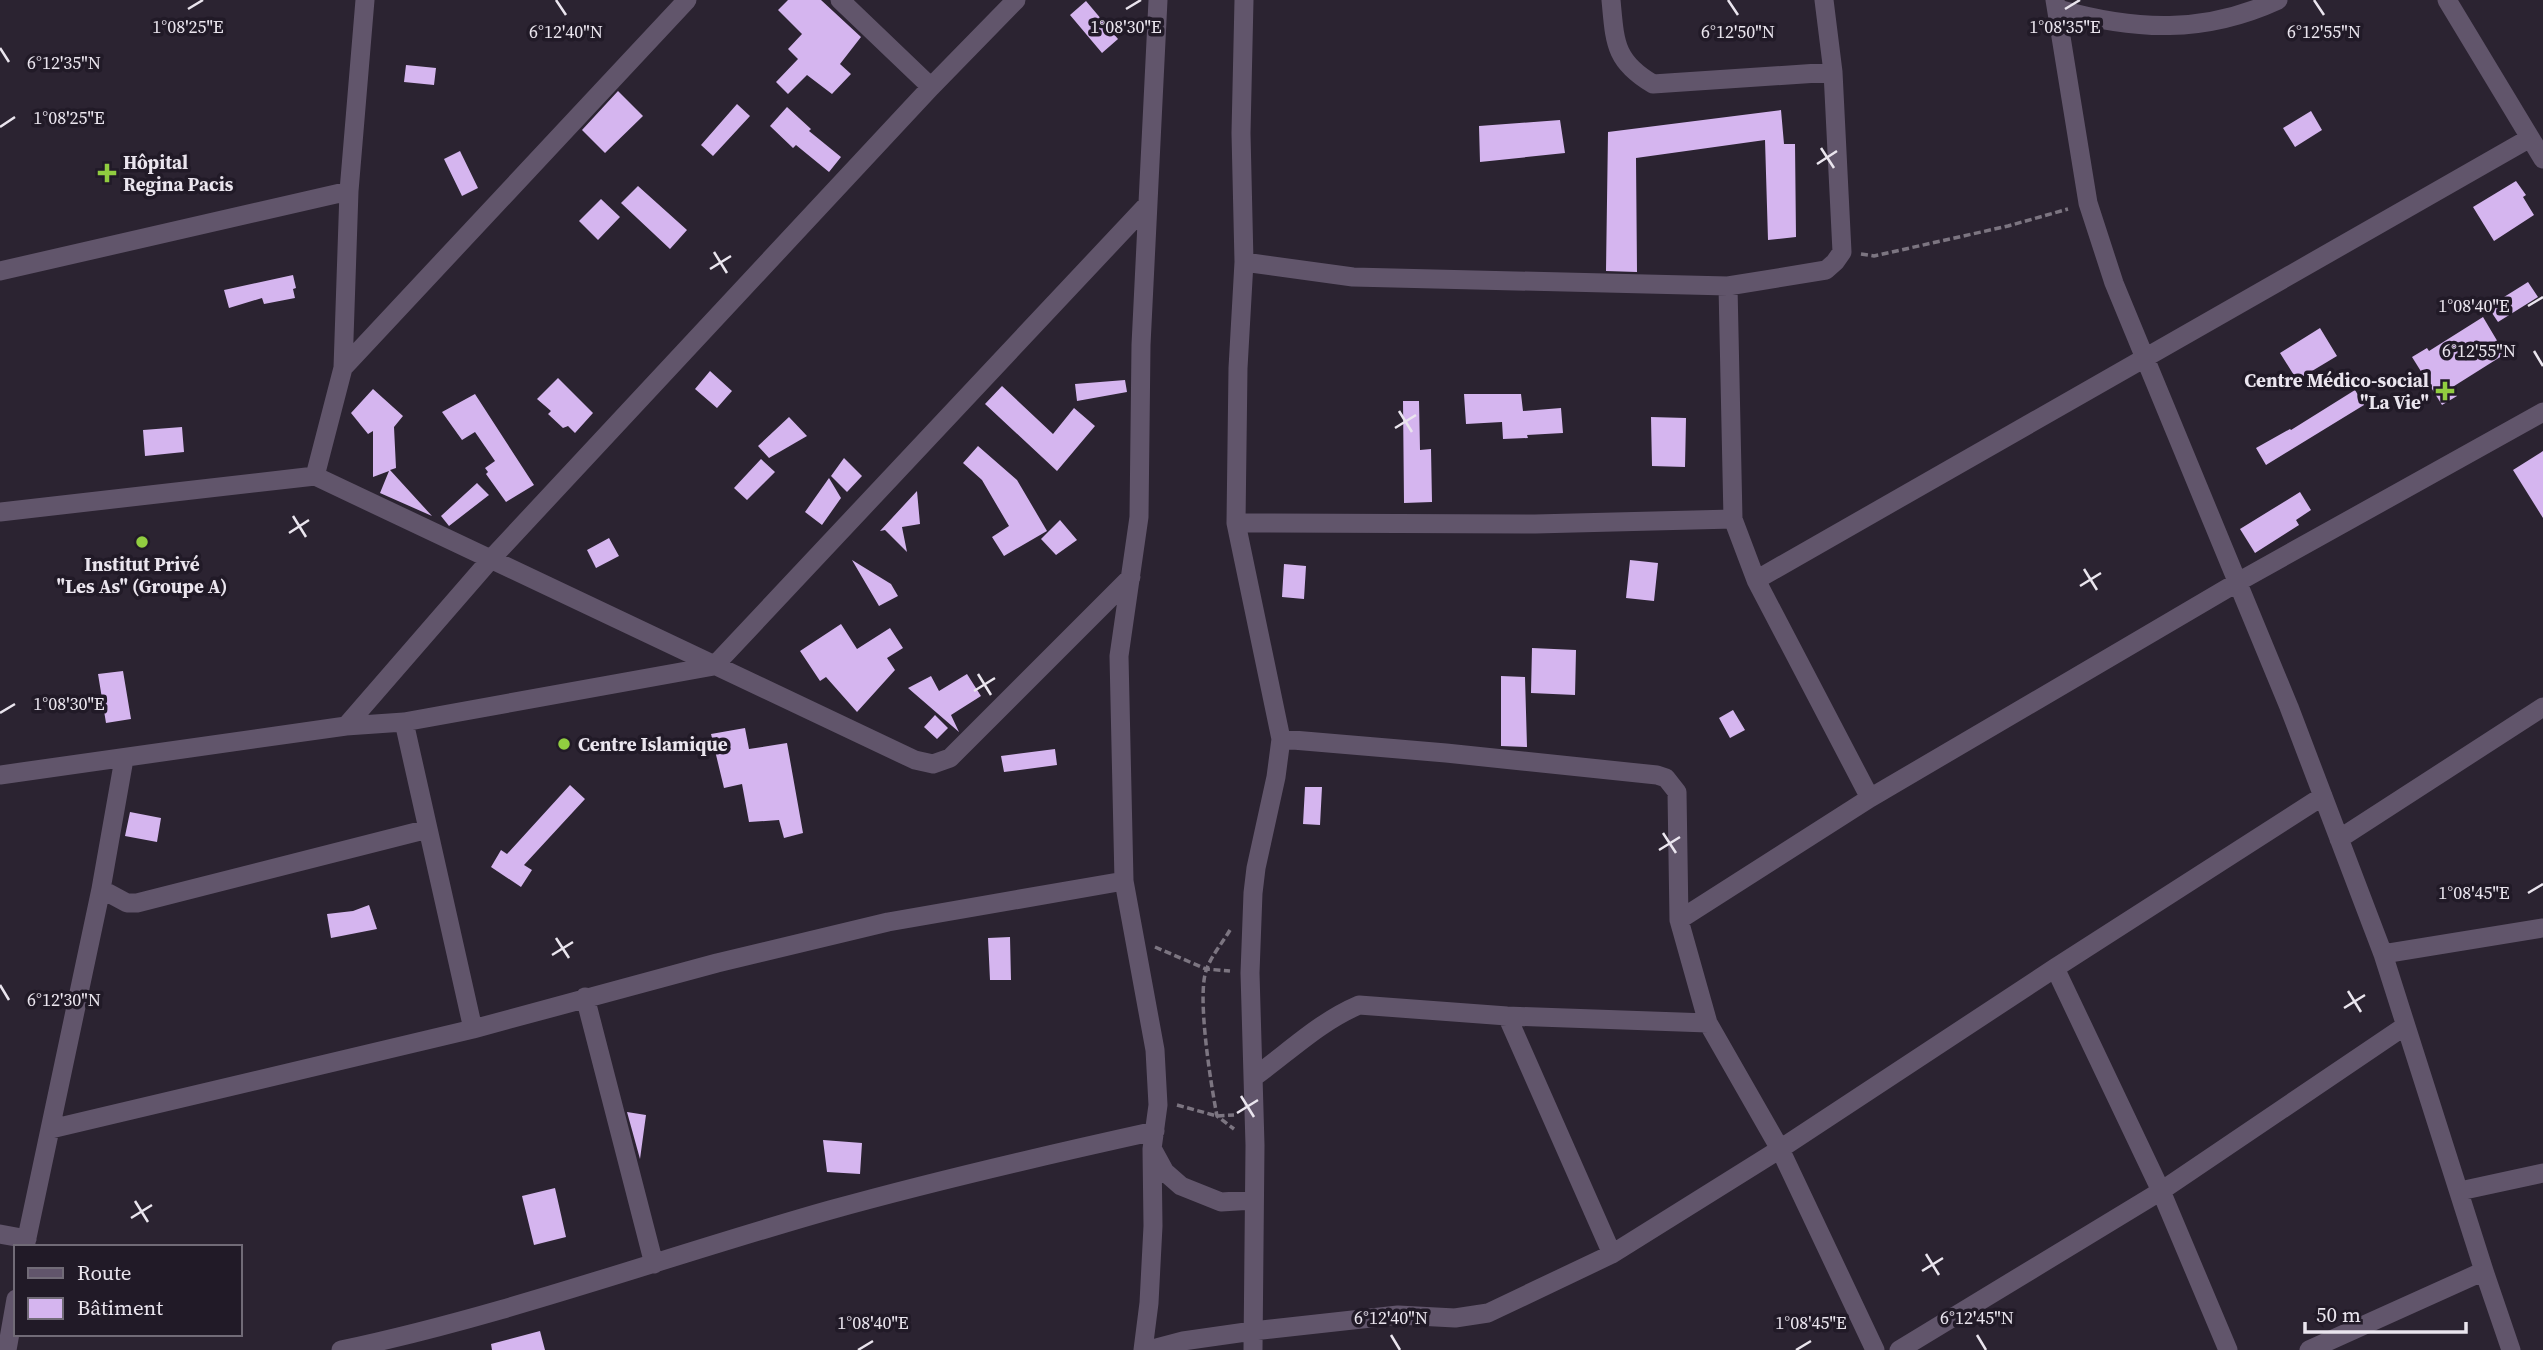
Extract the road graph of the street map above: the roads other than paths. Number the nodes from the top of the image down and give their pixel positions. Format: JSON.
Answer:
{"nodes":[{"id":1,"x":365,"y":0,"type":"edge"},
{"id":2,"x":687,"y":0,"type":"edge"},
{"id":3,"x":840,"y":0,"type":"edge"},
{"id":4,"x":1016,"y":0,"type":"edge"},
{"id":5,"x":1158,"y":0,"type":"edge"},
{"id":6,"x":1244,"y":0,"type":"edge"},
{"id":7,"x":1611,"y":0,"type":"edge"},
{"id":8,"x":1824,"y":0,"type":"edge"},
{"id":9,"x":2278,"y":0,"type":"edge"},
{"id":10,"x":2447,"y":0,"type":"edge"},
{"id":11,"x":2057,"y":4,"type":"edge"},
{"id":12,"x":1833,"y":72,"type":"junction"},
{"id":13,"x":931,"y":87,"type":"junction"},
{"id":14,"x":2530,"y":138,"type":"junction"},
{"id":15,"x":2543,"y":159,"type":"edge"},
{"id":16,"x":349,"y":191,"type":"junction"},
{"id":17,"x":1147,"y":205,"type":"junction"},
{"id":18,"x":1244,"y":262,"type":"junction"},
{"id":19,"x":0,"y":271,"type":"edge"},
{"id":20,"x":1728,"y":286,"type":"junction"},
{"id":21,"x":2144,"y":356,"type":"junction"},
{"id":22,"x":343,"y":368,"type":"junction"},
{"id":23,"x":2543,"y":412,"type":"edge"},
{"id":24,"x":316,"y":476,"type":"junction"},
{"id":25,"x":0,"y":512,"type":"edge"},
{"id":26,"x":1733,"y":519,"type":"junction"},
{"id":27,"x":1236,"y":523,"type":"junction"},
{"id":28,"x":492,"y":559,"type":"junction"},
{"id":29,"x":1131,"y":577,"type":"junction"},
{"id":30,"x":1756,"y":580,"type":"junction"},
{"id":31,"x":2238,"y":582,"type":"junction"},
{"id":32,"x":714,"y":666,"type":"junction"},
{"id":33,"x":2543,"y":707,"type":"edge"},
{"id":34,"x":404,"y":722,"type":"junction"},
{"id":35,"x":346,"y":726,"type":"junction"},
{"id":36,"x":1281,"y":739,"type":"junction"},
{"id":37,"x":124,"y":759,"type":"junction"},
{"id":38,"x":0,"y":775,"type":"edge"},
{"id":39,"x":2323,"y":796,"type":"junction"},
{"id":40,"x":1870,"y":798,"type":"junction"},
{"id":41,"x":428,"y":829,"type":"junction"},
{"id":42,"x":2339,"y":839,"type":"junction"},
{"id":43,"x":1124,"y":881,"type":"junction"},
{"id":44,"x":101,"y":889,"type":"junction"},
{"id":45,"x":1679,"y":920,"type":"junction"},
{"id":46,"x":2543,"y":928,"type":"edge"},
{"id":47,"x":2383,"y":954,"type":"junction"},
{"id":48,"x":2055,"y":968,"type":"junction"},
{"id":49,"x":585,"y":997,"type":"junction"},
{"id":50,"x":1507,"y":1016,"type":"junction"},
{"id":51,"x":1708,"y":1023,"type":"junction"},
{"id":52,"x":2405,"y":1026,"type":"junction"},
{"id":53,"x":473,"y":1029,"type":"junction"},
{"id":54,"x":1254,"y":1077,"type":"junction"},
{"id":55,"x":51,"y":1129,"type":"junction"},
{"id":56,"x":1153,"y":1140,"type":"junction"},
{"id":57,"x":1780,"y":1149,"type":"junction"},
{"id":58,"x":2543,"y":1173,"type":"edge"},
{"id":59,"x":2161,"y":1191,"type":"junction"},
{"id":60,"x":2460,"y":1191,"type":"junction"},
{"id":61,"x":1254,"y":1200,"type":"junction"},
{"id":62,"x":0,"y":1234,"type":"edge"},
{"id":63,"x":26,"y":1243,"type":"edge"},
{"id":64,"x":1612,"y":1254,"type":"junction"},
{"id":65,"x":654,"y":1264,"type":"junction"},
{"id":66,"x":2484,"y":1270,"type":"junction"},
{"id":67,"x":14,"y":1310,"type":"edge"},
{"id":68,"x":1253,"y":1341,"type":"edge"},
{"id":69,"x":7,"y":1350,"type":"edge"},
{"id":70,"x":341,"y":1350,"type":"edge"},
{"id":71,"x":1143,"y":1350,"type":"edge"},
{"id":72,"x":1149,"y":1350,"type":"edge"},
{"id":73,"x":1875,"y":1350,"type":"edge"},
{"id":74,"x":1899,"y":1350,"type":"edge"},
{"id":75,"x":2228,"y":1350,"type":"edge"},
{"id":76,"x":2309,"y":1350,"type":"edge"},
{"id":77,"x":2511,"y":1350,"type":"edge"}],
"edges":[{"from":1,"to":16,"type":"street"},
{"from":2,"to":22,"type":"street"},
{"from":3,"to":13,"type":"street"},
{"from":4,"to":13,"type":"street"},
{"from":5,"to":17,"type":"street"},
{"from":6,"to":18,"type":"street"},
{"from":7,"to":12,"type":"street"},
{"from":8,"to":12,"type":"street"},
{"from":9,"to":11,"type":"street"},
{"from":10,"to":14,"type":"street"},
{"from":11,"to":21,"type":"street"},
{"from":12,"to":20,"type":"street"},
{"from":13,"to":28,"type":"street"},
{"from":14,"to":15,"type":"street"},
{"from":14,"to":21,"type":"street"},
{"from":16,"to":19,"type":"street"},
{"from":16,"to":22,"type":"street"},
{"from":17,"to":29,"type":"street"},
{"from":17,"to":32,"type":"street"},
{"from":18,"to":20,"type":"street"},
{"from":18,"to":27,"type":"street"},
{"from":20,"to":26,"type":"street"},
{"from":21,"to":30,"type":"street"},
{"from":21,"to":31,"type":"street"},
{"from":22,"to":24,"type":"street"},
{"from":23,"to":31,"type":"street"},
{"from":24,"to":25,"type":"street"},
{"from":24,"to":28,"type":"street"},
{"from":26,"to":27,"type":"street"},
{"from":26,"to":30,"type":"street"},
{"from":27,"to":36,"type":"street"},
{"from":28,"to":32,"type":"street"},
{"from":28,"to":35,"type":"street"},
{"from":29,"to":32,"type":"street"},
{"from":29,"to":43,"type":"street"},
{"from":30,"to":40,"type":"street"},
{"from":31,"to":39,"type":"street"},
{"from":31,"to":40,"type":"street"},
{"from":32,"to":34,"type":"street"},
{"from":33,"to":42,"type":"street"},
{"from":34,"to":35,"type":"street"},
{"from":34,"to":41,"type":"street"},
{"from":35,"to":37,"type":"street"},
{"from":36,"to":45,"type":"street"},
{"from":36,"to":54,"type":"street"},
{"from":37,"to":38,"type":"street"},
{"from":37,"to":44,"type":"street"},
{"from":39,"to":42,"type":"street"},
{"from":39,"to":48,"type":"street"},
{"from":40,"to":45,"type":"street"},
{"from":41,"to":44,"type":"street"},
{"from":41,"to":53,"type":"street"},
{"from":42,"to":47,"type":"street"},
{"from":43,"to":49,"type":"street"},
{"from":43,"to":56,"type":"street"},
{"from":44,"to":55,"type":"street"},
{"from":45,"to":51,"type":"street"},
{"from":46,"to":47,"type":"street"},
{"from":47,"to":52,"type":"street"},
{"from":48,"to":57,"type":"street"},
{"from":48,"to":59,"type":"street"},
{"from":49,"to":53,"type":"street"},
{"from":49,"to":65,"type":"street"},
{"from":50,"to":51,"type":"street"},
{"from":50,"to":54,"type":"street"},
{"from":50,"to":64,"type":"street"},
{"from":51,"to":57,"type":"street"},
{"from":52,"to":59,"type":"street"},
{"from":52,"to":60,"type":"street"},
{"from":53,"to":55,"type":"street"},
{"from":54,"to":61,"type":"street"},
{"from":55,"to":63,"type":"street"},
{"from":56,"to":61,"type":"street"},
{"from":56,"to":65,"type":"street"},
{"from":56,"to":71,"type":"street"},
{"from":57,"to":64,"type":"street"},
{"from":57,"to":73,"type":"street"},
{"from":58,"to":60,"type":"street"},
{"from":59,"to":74,"type":"street"},
{"from":59,"to":75,"type":"street"},
{"from":60,"to":66,"type":"street"},
{"from":61,"to":68,"type":"street"},
{"from":62,"to":63,"type":"street"},
{"from":64,"to":68,"type":"street"},
{"from":65,"to":70,"type":"street"},
{"from":66,"to":76,"type":"street"},
{"from":66,"to":77,"type":"street"},
{"from":67,"to":69,"type":"street"},
{"from":68,"to":72,"type":"street"}]}
